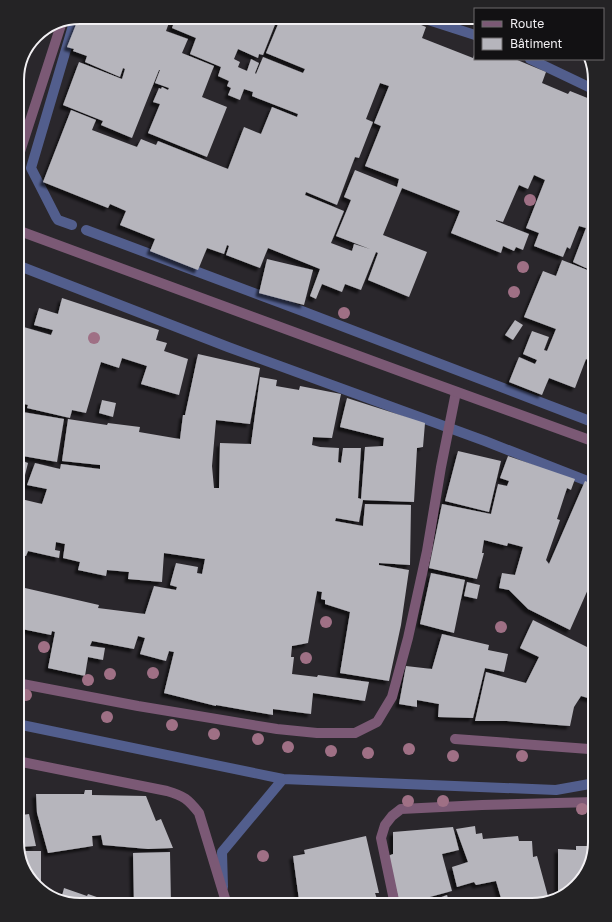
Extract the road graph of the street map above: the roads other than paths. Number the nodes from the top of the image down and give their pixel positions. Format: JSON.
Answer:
{"nodes":[{"id":1,"x":60,"y":28,"type":"edge"},
{"id":2,"x":24,"y":139,"type":"edge"},
{"id":3,"x":24,"y":233,"type":"edge"},
{"id":4,"x":456,"y":392,"type":"junction"},
{"id":5,"x":588,"y":439,"type":"edge"},
{"id":6,"x":24,"y":683,"type":"edge"},
{"id":7,"x":455,"y":739,"type":"dead end"},
{"id":8,"x":588,"y":749,"type":"edge"},
{"id":9,"x":24,"y":762,"type":"edge"},
{"id":10,"x":588,"y":802,"type":"edge"},
{"id":11,"x":225,"y":898,"type":"edge"},
{"id":12,"x":394,"y":898,"type":"edge"}],
"edges":[{"from":1,"to":2,"type":"street"},
{"from":3,"to":4,"type":"street"},
{"from":4,"to":5,"type":"street"},
{"from":4,"to":6,"type":"street"},
{"from":7,"to":8,"type":"street"},
{"from":9,"to":11,"type":"street"},
{"from":10,"to":12,"type":"street"}]}
